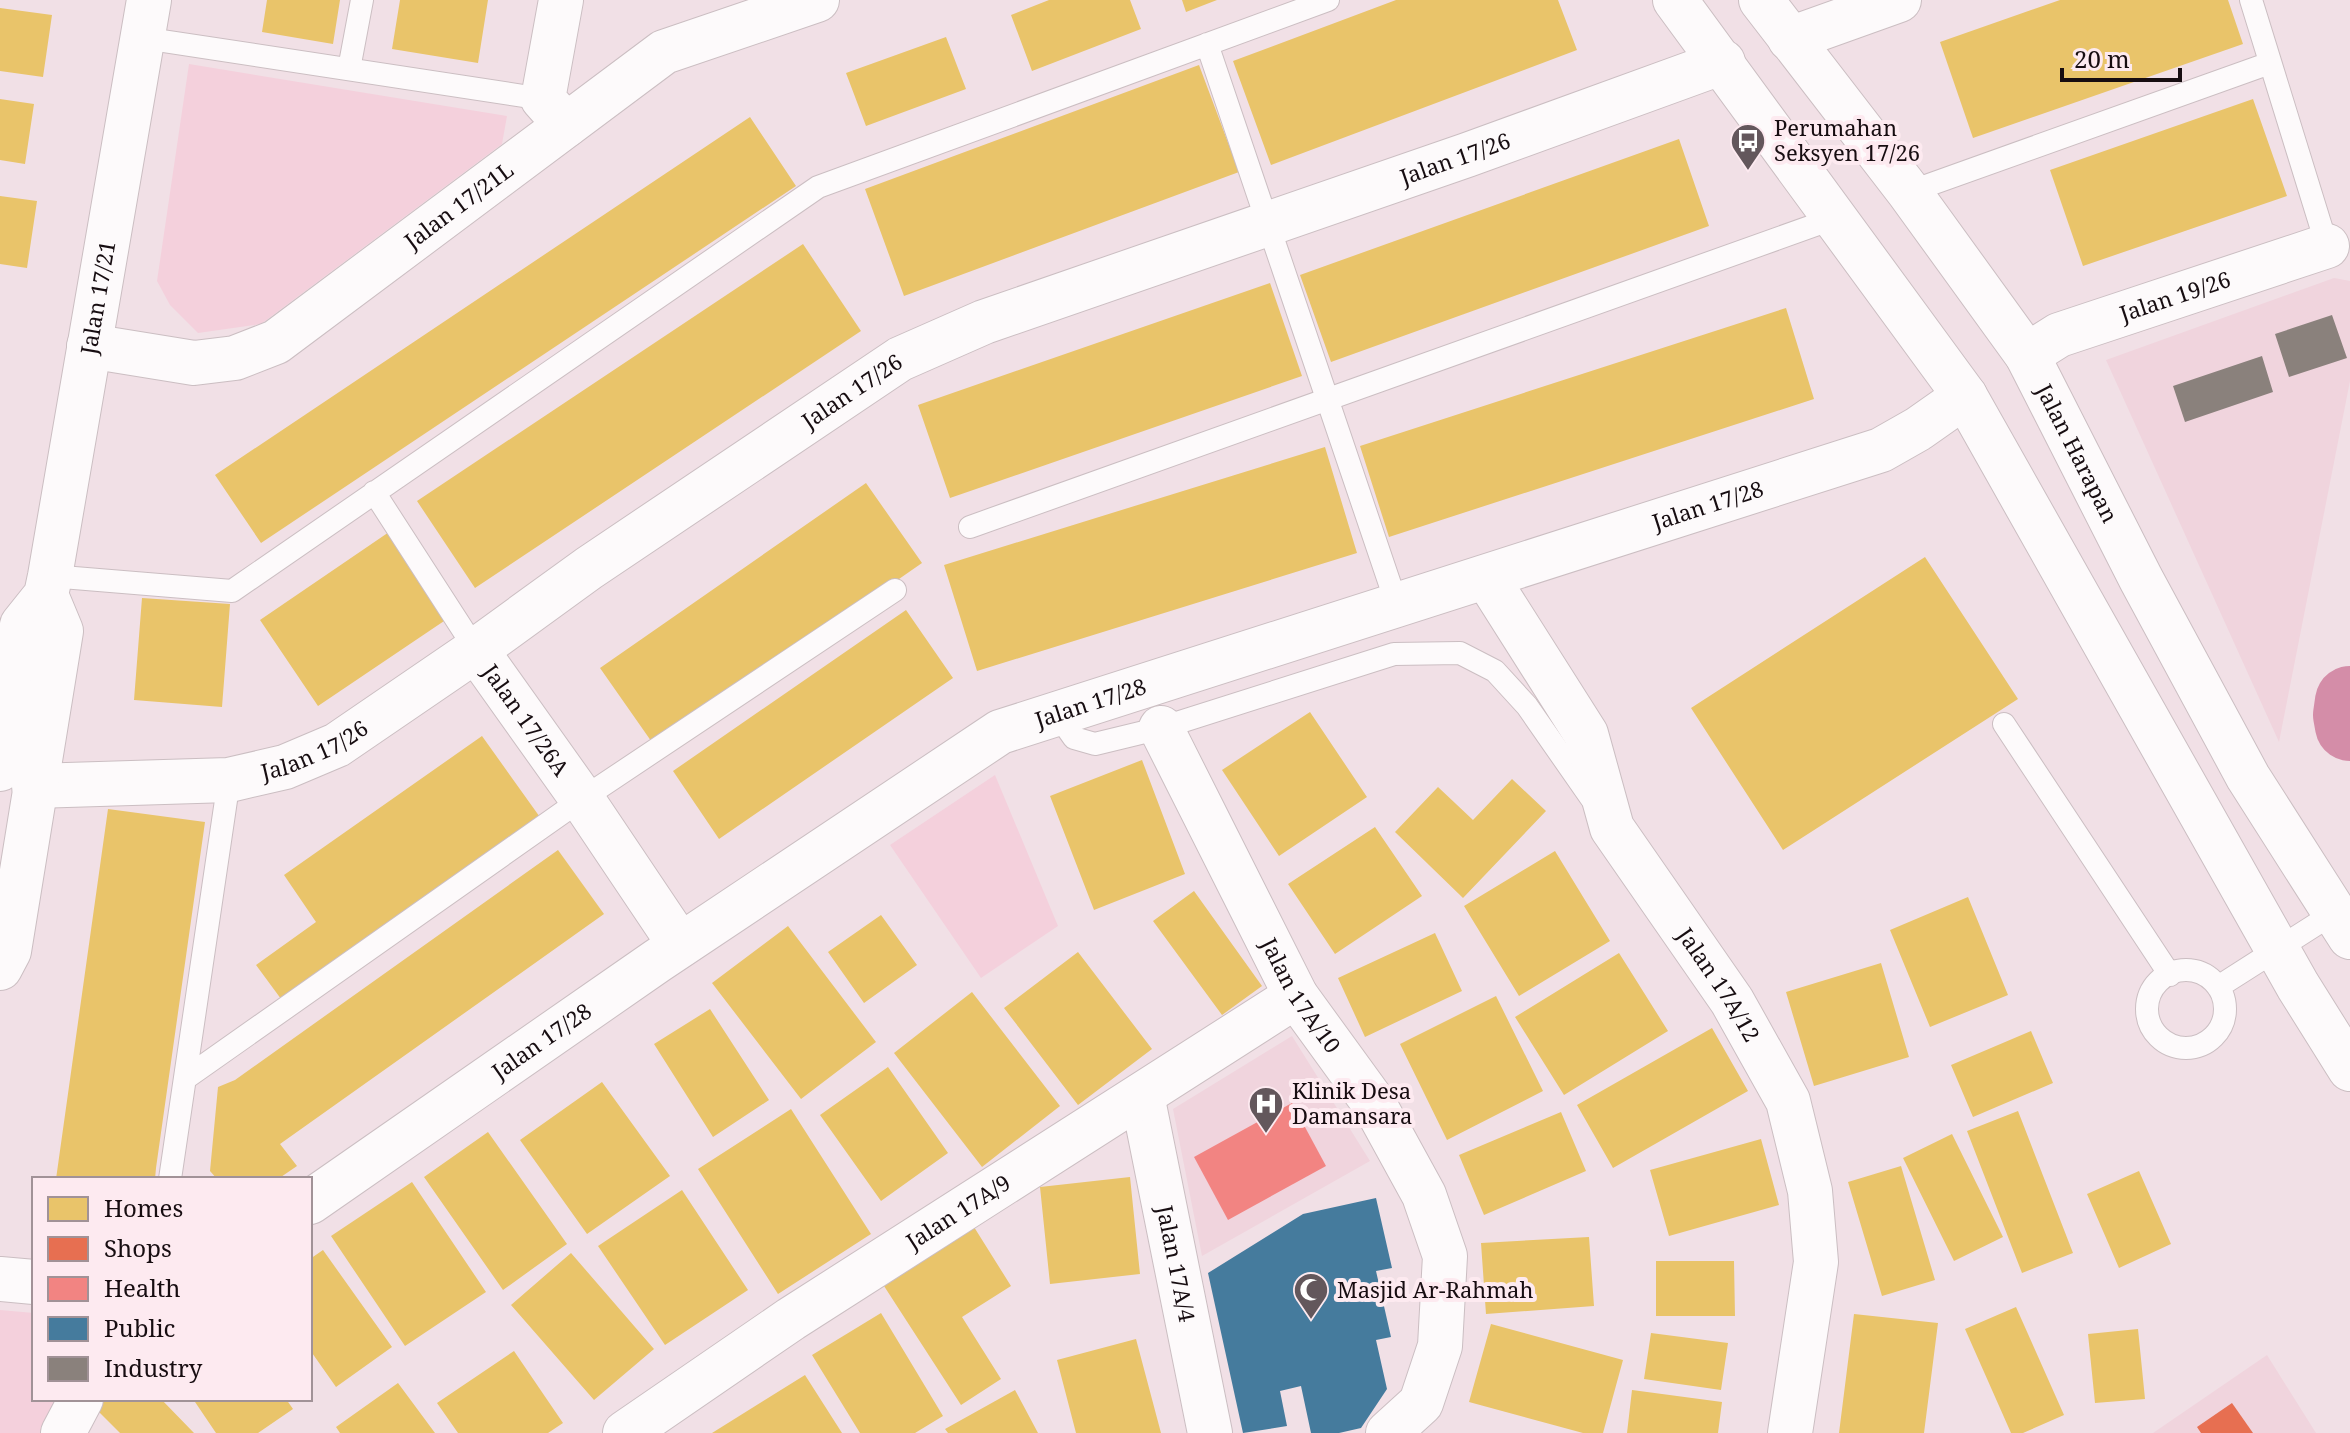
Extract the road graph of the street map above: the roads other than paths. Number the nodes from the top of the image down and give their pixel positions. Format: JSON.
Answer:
{"nodes":[{"id":1,"x":362,"y":0,"type":"edge"},
{"id":2,"x":561,"y":0,"type":"edge"},
{"id":3,"x":817,"y":0,"type":"edge"},
{"id":4,"x":1328,"y":0,"type":"edge"},
{"id":5,"x":1675,"y":0,"type":"edge"},
{"id":6,"x":1761,"y":0,"type":"edge"},
{"id":7,"x":1899,"y":0,"type":"edge"},
{"id":8,"x":2251,"y":0,"type":"edge"},
{"id":9,"x":146,"y":19,"type":"edge"},
{"id":10,"x":1790,"y":39,"type":"junction"},
{"id":11,"x":1207,"y":44,"type":"junction"},
{"id":12,"x":1723,"y":62,"type":"junction"},
{"id":13,"x":2270,"y":63,"type":"junction"},
{"id":14,"x":349,"y":69,"type":"junction"},
{"id":15,"x":555,"y":112,"type":"junction"},
{"id":16,"x":1909,"y":192,"type":"junction"},
{"id":17,"x":1835,"y":218,"type":"junction"},
{"id":18,"x":1267,"y":223,"type":"junction"},
{"id":19,"x":2327,"y":246,"type":"joint"},
{"id":20,"x":89,"y":346,"type":"junction"},
{"id":21,"x":2027,"y":355,"type":"junction"},
{"id":22,"x":1965,"y":396,"type":"junction"},
{"id":23,"x":1328,"y":400,"type":"junction"},
{"id":24,"x":374,"y":492,"type":"junction"},
{"id":25,"x":970,"y":527,"type":"dead end"},
{"id":26,"x":1487,"y":578,"type":"junction"},
{"id":27,"x":48,"y":586,"type":"junction"},
{"id":28,"x":895,"y":590,"type":"dead end"},
{"id":29,"x":1397,"y":605,"type":"junction"},
{"id":30,"x":476,"y":650,"type":"junction"},
{"id":31,"x":1057,"y":714,"type":"junction"},
{"id":32,"x":2004,"y":724,"type":"dead end"},
{"id":33,"x":1161,"y":728,"type":"junction"},
{"id":34,"x":13,"y":766,"type":"edge"},
{"id":35,"x":229,"y":780,"type":"junction"},
{"id":36,"x":582,"y":799,"type":"junction"},
{"id":37,"x":1612,"y":828,"type":"junction"},
{"id":38,"x":2342,"y":925,"type":"edge"},
{"id":39,"x":2277,"y":949,"type":"junction"},
{"id":40,"x":669,"y":953,"type":"junction"},
{"id":41,"x":0,"y":968,"type":"edge"},
{"id":42,"x":2170,"y":975,"type":"junction"},
{"id":43,"x":2218,"y":987,"type":"junction"},
{"id":44,"x":1296,"y":996,"type":"junction"},
{"id":45,"x":2350,"y":1069,"type":"edge"},
{"id":46,"x":186,"y":1078,"type":"junction"},
{"id":47,"x":1142,"y":1095,"type":"junction"},
{"id":48,"x":170,"y":1177,"type":"edge"},
{"id":49,"x":312,"y":1201,"type":"edge"},
{"id":50,"x":312,"y":1226,"type":"edge"},
{"id":51,"x":0,"y":1279,"type":"edge"},
{"id":52,"x":32,"y":1282,"type":"edge"},
{"id":53,"x":80,"y":1401,"type":"edge"},
{"id":54,"x":63,"y":1433,"type":"edge"},
{"id":55,"x":625,"y":1433,"type":"edge"},
{"id":56,"x":1210,"y":1433,"type":"edge"},
{"id":57,"x":1388,"y":1433,"type":"edge"},
{"id":58,"x":1790,"y":1433,"type":"edge"}],
"edges":[{"from":1,"to":14,"type":"lane"},
{"from":2,"to":15,"type":"street"},
{"from":3,"to":15,"type":"street","name":"Jalan 17/21L"},
{"from":4,"to":11,"type":"lane"},
{"from":5,"to":12,"type":"street"},
{"from":6,"to":10,"type":"street","name":"Jalan Harapan"},
{"from":7,"to":10,"type":"street"},
{"from":8,"to":13,"type":"lane"},
{"from":9,"to":14,"type":"lane"},
{"from":9,"to":20,"type":"street","name":"Jalan 17/21"},
{"from":10,"to":16,"type":"street","name":"Jalan Harapan"},
{"from":11,"to":18,"type":"lane"},
{"from":11,"to":24,"type":"lane"},
{"from":12,"to":17,"type":"street"},
{"from":12,"to":18,"type":"street","name":"Jalan 17/26"},
{"from":13,"to":16,"type":"lane"},
{"from":13,"to":19,"type":"lane"},
{"from":14,"to":15,"type":"lane"},
{"from":15,"to":20,"type":"street","name":"Jalan 17/21L"},
{"from":16,"to":21,"type":"street","name":"Jalan Harapan"},
{"from":17,"to":22,"type":"street"},
{"from":17,"to":23,"type":"lane"},
{"from":18,"to":23,"type":"lane"},
{"from":18,"to":30,"type":"street","name":"Jalan 17/26"},
{"from":19,"to":21,"type":"street","name":"Jalan 19/26"},
{"from":20,"to":27,"type":"street","name":"Jalan 17/21"},
{"from":21,"to":38,"type":"street","name":"Jalan Harapan"},
{"from":22,"to":26,"type":"street","name":"Jalan 17/28"},
{"from":22,"to":39,"type":"street"},
{"from":23,"to":25,"type":"lane"},
{"from":23,"to":29,"type":"lane"},
{"from":24,"to":27,"type":"lane"},
{"from":24,"to":30,"type":"lane","name":"Jalan 17/26A"},
{"from":26,"to":29,"type":"street","name":"Jalan 17/28"},
{"from":26,"to":37,"type":"street","name":"Jalan 17A/12"},
{"from":27,"to":34,"type":"street","name":"Jalan 17/21"},
{"from":28,"to":36,"type":"lane"},
{"from":29,"to":31,"type":"street","name":"Jalan 17/28"},
{"from":30,"to":35,"type":"street","name":"Jalan 17/26"},
{"from":30,"to":36,"type":"street","name":"Jalan 17/26A"},
{"from":31,"to":33,"type":"lane"},
{"from":31,"to":40,"type":"street","name":"Jalan 17/28"},
{"from":32,"to":42,"type":"lane"},
{"from":33,"to":37,"type":"lane"},
{"from":33,"to":44,"type":"street","name":"Jalan 17A/10"},
{"from":34,"to":35,"type":"street","name":"Jalan 17/26"},
{"from":34,"to":41,"type":"street","name":"Jalan 17/21"},
{"from":35,"to":46,"type":"lane"},
{"from":36,"to":40,"type":"street","name":"Jalan 17/26A"},
{"from":36,"to":46,"type":"lane"},
{"from":37,"to":58,"type":"street","name":"Jalan 17A/12"},
{"from":38,"to":39,"type":"lane"},
{"from":39,"to":43,"type":"lane"},
{"from":39,"to":45,"type":"street"},
{"from":40,"to":49,"type":"street","name":"Jalan 17/28"},
{"from":40,"to":50,"type":"street"},
{"from":42,"to":43,"type":"lane"},
{"from":42,"to":43,"type":"lane"},
{"from":44,"to":47,"type":"street","name":"Jalan 17A/9"},
{"from":44,"to":57,"type":"street","name":"Jalan 17A/10"},
{"from":46,"to":48,"type":"lane"},
{"from":47,"to":55,"type":"street","name":"Jalan 17A/9"},
{"from":47,"to":56,"type":"street","name":"Jalan 17A/4"},
{"from":51,"to":52,"type":"street"},
{"from":53,"to":54,"type":"street"}]}
